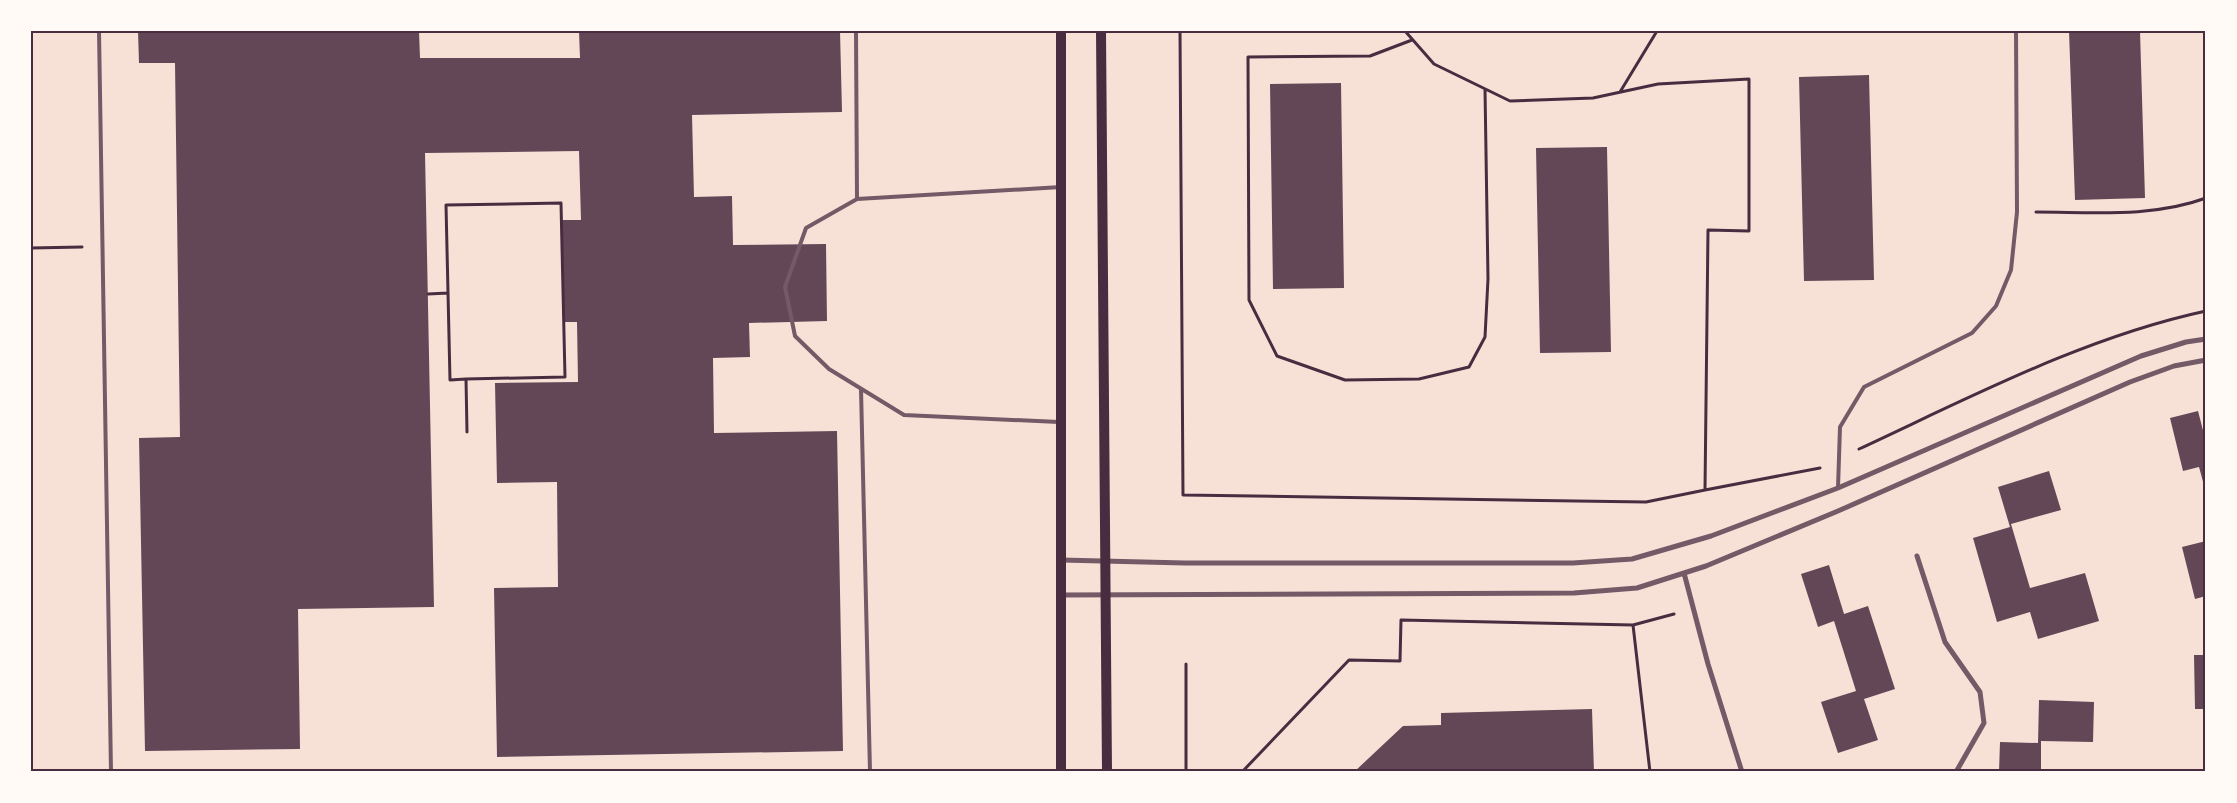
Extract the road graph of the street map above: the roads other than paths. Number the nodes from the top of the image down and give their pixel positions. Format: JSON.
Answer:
{"nodes":[{"id":1,"x":99,"y":31,"type":"edge"},
{"id":2,"x":856,"y":31,"type":"edge"},
{"id":3,"x":1061,"y":31,"type":"edge"},
{"id":4,"x":1101,"y":31,"type":"edge"},
{"id":5,"x":2016,"y":31,"type":"edge"},
{"id":6,"x":1061,"y":187,"type":"junction"},
{"id":7,"x":857,"y":199,"type":"junction"},
{"id":8,"x":2206,"y":339,"type":"edge"},
{"id":9,"x":2206,"y":360,"type":"edge"},
{"id":10,"x":862,"y":389,"type":"junction"},
{"id":11,"x":1061,"y":422,"type":"junction"},
{"id":12,"x":1838,"y":488,"type":"junction"},
{"id":13,"x":1917,"y":556,"type":"dead end"},
{"id":14,"x":1061,"y":560,"type":"junction"},
{"id":15,"x":1104,"y":561,"type":"junction"},
{"id":16,"x":1684,"y":573,"type":"junction"},
{"id":17,"x":1061,"y":595,"type":"junction"},
{"id":18,"x":1105,"y":595,"type":"junction"},
{"id":19,"x":111,"y":772,"type":"edge"},
{"id":20,"x":870,"y":772,"type":"edge"},
{"id":21,"x":1061,"y":772,"type":"edge"},
{"id":22,"x":1106,"y":772,"type":"edge"},
{"id":23,"x":1742,"y":772,"type":"edge"},
{"id":24,"x":1956,"y":772,"type":"edge"}],
"edges":[{"from":1,"to":19,"type":"lane"},
{"from":2,"to":7,"type":"lane"},
{"from":3,"to":6,"type":"main road"},
{"from":4,"to":15,"type":"main road"},
{"from":5,"to":12,"type":"lane"},
{"from":6,"to":7,"type":"lane"},
{"from":6,"to":11,"type":"main road"},
{"from":7,"to":10,"type":"lane"},
{"from":8,"to":12,"type":"street"},
{"from":9,"to":16,"type":"street"},
{"from":10,"to":11,"type":"lane"},
{"from":10,"to":20,"type":"lane"},
{"from":11,"to":14,"type":"main road"},
{"from":12,"to":15,"type":"street"},
{"from":13,"to":24,"type":"street"},
{"from":14,"to":15,"type":"street"},
{"from":14,"to":17,"type":"main road"},
{"from":15,"to":18,"type":"main road"},
{"from":16,"to":18,"type":"street"},
{"from":16,"to":23,"type":"street"},
{"from":17,"to":18,"type":"street"},
{"from":17,"to":21,"type":"main road"},
{"from":18,"to":22,"type":"main road"}]}
